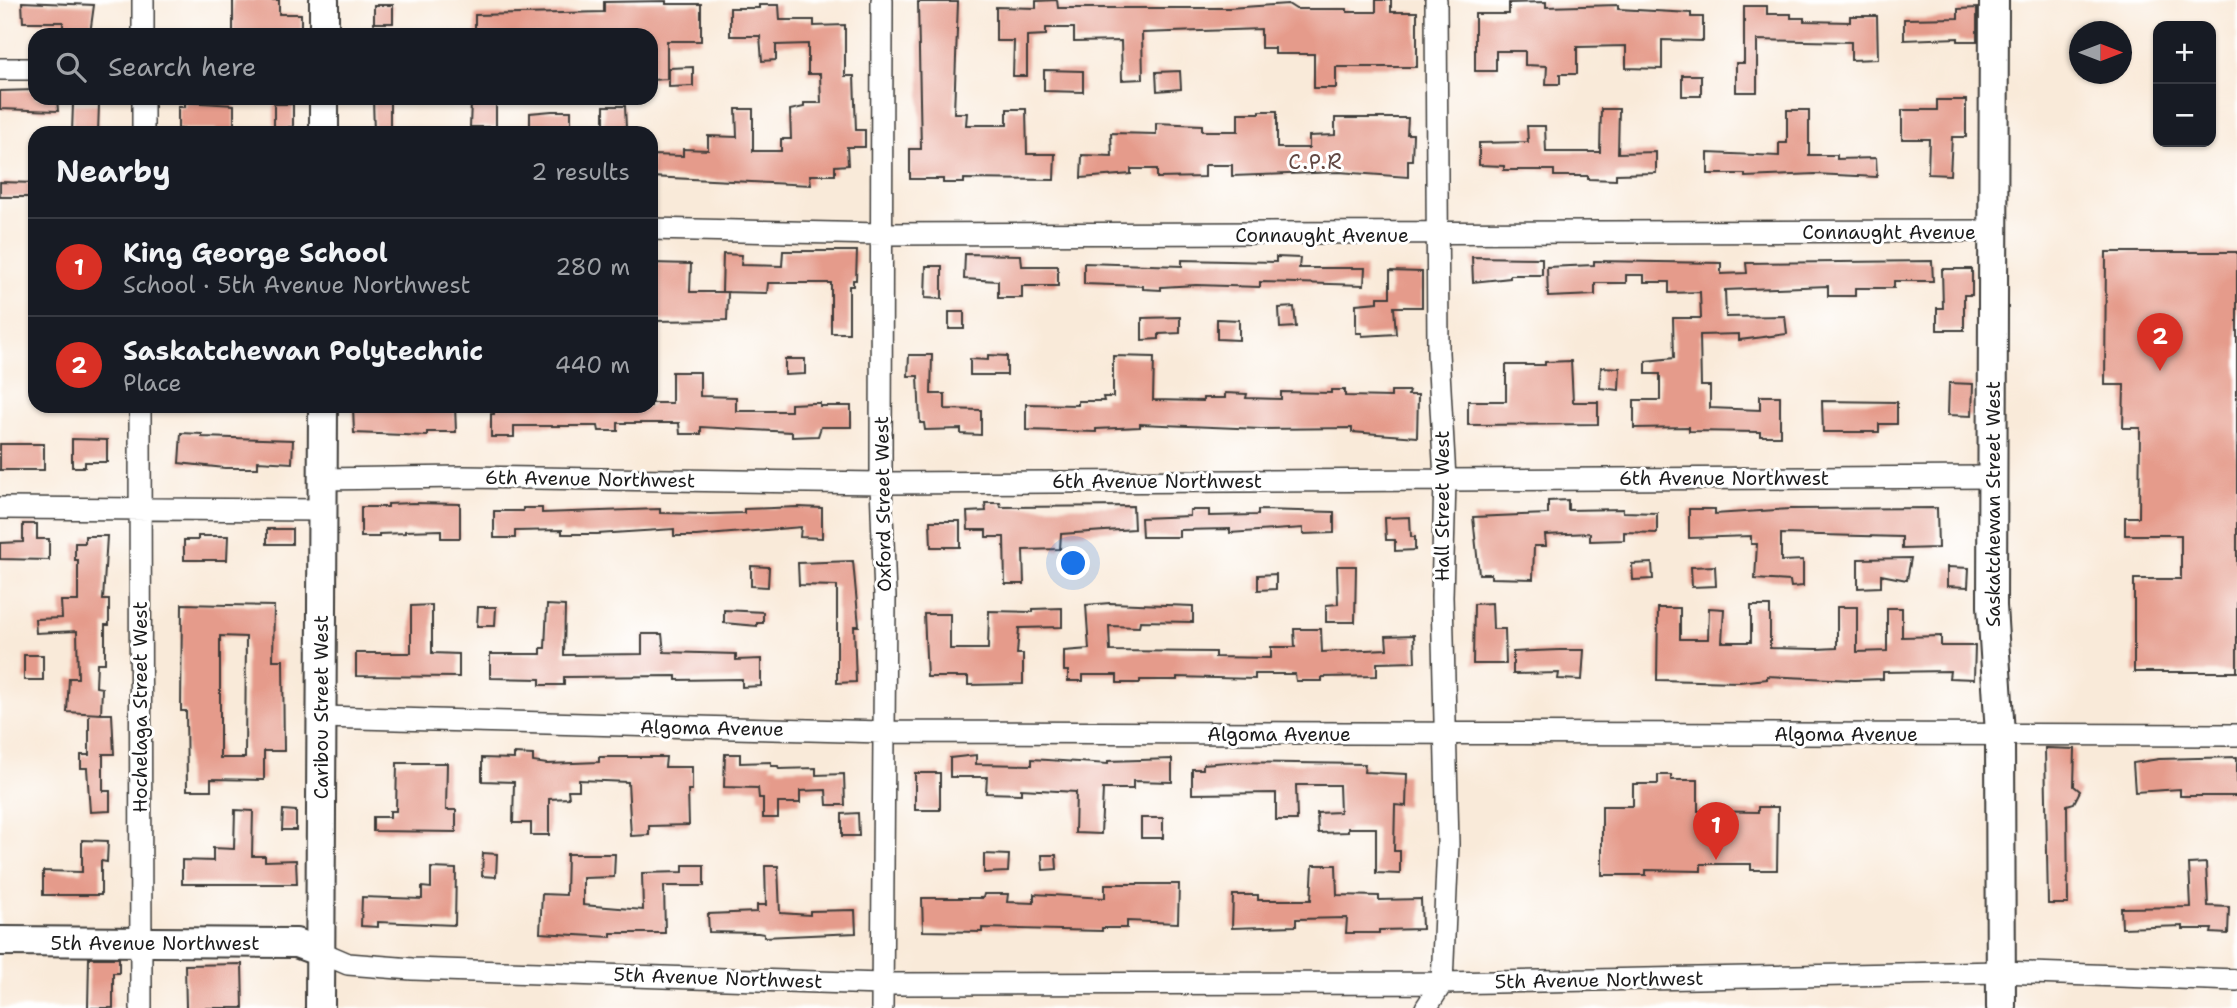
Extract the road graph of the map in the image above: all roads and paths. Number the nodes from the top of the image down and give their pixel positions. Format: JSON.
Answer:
{"nodes":[{"id":1,"x":143,"y":0,"type":"edge"},
{"id":2,"x":324,"y":0,"type":"edge"},
{"id":3,"x":882,"y":0,"type":"edge"},
{"id":4,"x":1436,"y":0,"type":"edge"},
{"id":5,"x":1994,"y":0,"type":"edge"},
{"id":6,"x":143,"y":28,"type":"edge"},
{"id":7,"x":324,"y":28,"type":"edge"},
{"id":8,"x":0,"y":69,"type":"edge"},
{"id":9,"x":28,"y":69,"type":"edge"},
{"id":10,"x":143,"y":105,"type":"edge"},
{"id":11,"x":324,"y":105,"type":"edge"},
{"id":12,"x":143,"y":126,"type":"edge"},
{"id":13,"x":324,"y":126,"type":"edge"},
{"id":14,"x":658,"y":229,"type":"edge"},
{"id":15,"x":1993,"y":231,"type":"junction"},
{"id":16,"x":881,"y":234,"type":"junction"},
{"id":17,"x":1437,"y":235,"type":"junction"},
{"id":18,"x":140,"y":413,"type":"edge"},
{"id":19,"x":323,"y":413,"type":"edge"},
{"id":20,"x":1993,"y":477,"type":"junction"},
{"id":21,"x":322,"y":479,"type":"junction"},
{"id":22,"x":1445,"y":479,"type":"junction"},
{"id":23,"x":881,"y":483,"type":"junction"},
{"id":24,"x":0,"y":508,"type":"edge"},
{"id":25,"x":139,"y":508,"type":"junction"},
{"id":26,"x":322,"y":510,"type":"junction"},
{"id":27,"x":321,"y":717,"type":"junction"},
{"id":28,"x":882,"y":732,"type":"junction"},
{"id":29,"x":1447,"y":734,"type":"junction"},
{"id":30,"x":2000,"y":734,"type":"junction"},
{"id":31,"x":2237,"y":734,"type":"edge"},
{"id":32,"x":0,"y":941,"type":"edge"},
{"id":33,"x":141,"y":944,"type":"junction"},
{"id":34,"x":320,"y":952,"type":"junction"},
{"id":35,"x":2001,"y":972,"type":"junction"},
{"id":36,"x":2237,"y":980,"type":"edge"},
{"id":37,"x":1442,"y":983,"type":"junction"},
{"id":38,"x":882,"y":984,"type":"junction"},
{"id":39,"x":141,"y":1008,"type":"edge"},
{"id":40,"x":320,"y":1008,"type":"edge"},
{"id":41,"x":882,"y":1008,"type":"edge"},
{"id":42,"x":1426,"y":1008,"type":"edge"},
{"id":43,"x":2001,"y":1008,"type":"edge"}],
"edges":[{"from":1,"to":6,"type":"street"},
{"from":2,"to":7,"type":"street"},
{"from":3,"to":16,"type":"street","name":"Oxford Street West"},
{"from":4,"to":17,"type":"street","name":"Hall Street West"},
{"from":5,"to":15,"type":"street","name":"Saskatchewan Street West"},
{"from":8,"to":9,"type":"street"},
{"from":10,"to":12,"type":"street"},
{"from":11,"to":13,"type":"street"},
{"from":14,"to":16,"type":"street","name":"Connaught Avenue"},
{"from":15,"to":17,"type":"street","name":"Connaught Avenue"},
{"from":15,"to":20,"type":"street","name":"Saskatchewan Street West"},
{"from":16,"to":17,"type":"street","name":"Connaught Avenue"},
{"from":16,"to":23,"type":"street","name":"Oxford Street West"},
{"from":17,"to":22,"type":"street","name":"Hall Street West"},
{"from":18,"to":25,"type":"street","name":"Hochelaga Street West"},
{"from":19,"to":21,"type":"street","name":"Caribou Street West"},
{"from":20,"to":22,"type":"street","name":"6th Avenue Northwest"},
{"from":20,"to":30,"type":"street","name":"Saskatchewan Street West"},
{"from":21,"to":23,"type":"street","name":"6th Avenue Northwest"},
{"from":21,"to":26,"type":"street","name":"Caribou Street West"},
{"from":22,"to":23,"type":"street","name":"6th Avenue Northwest"},
{"from":22,"to":29,"type":"street","name":"Hall Street West"},
{"from":23,"to":28,"type":"street","name":"Oxford Street West"},
{"from":24,"to":25,"type":"street"},
{"from":25,"to":26,"type":"street"},
{"from":25,"to":33,"type":"street","name":"Hochelaga Street West"},
{"from":26,"to":27,"type":"street","name":"Caribou Street West"},
{"from":27,"to":28,"type":"street","name":"Algoma Avenue"},
{"from":27,"to":34,"type":"street","name":"Caribou Street West"},
{"from":28,"to":29,"type":"street","name":"Algoma Avenue"},
{"from":28,"to":38,"type":"street","name":"Oxford Street West"},
{"from":29,"to":30,"type":"street","name":"Algoma Avenue"},
{"from":29,"to":37,"type":"street","name":"Hall Street West"},
{"from":30,"to":31,"type":"street","name":"Algoma Avenue"},
{"from":30,"to":35,"type":"street","name":"Saskatchewan Street West"},
{"from":32,"to":33,"type":"street","name":"5th Avenue Northwest"},
{"from":33,"to":34,"type":"street","name":"5th Avenue Northwest"},
{"from":33,"to":39,"type":"street","name":"Hochelaga Street West"},
{"from":34,"to":38,"type":"street","name":"5th Avenue Northwest"},
{"from":34,"to":40,"type":"street","name":"Caribou Street West"},
{"from":35,"to":36,"type":"street","name":"5th Avenue Northwest"},
{"from":35,"to":37,"type":"street","name":"5th Avenue Northwest"},
{"from":35,"to":43,"type":"street","name":"Saskatchewan Street West"},
{"from":37,"to":38,"type":"street","name":"5th Avenue Northwest"},
{"from":37,"to":42,"type":"street"},
{"from":38,"to":41,"type":"street","name":"Oxford Street West"}]}
